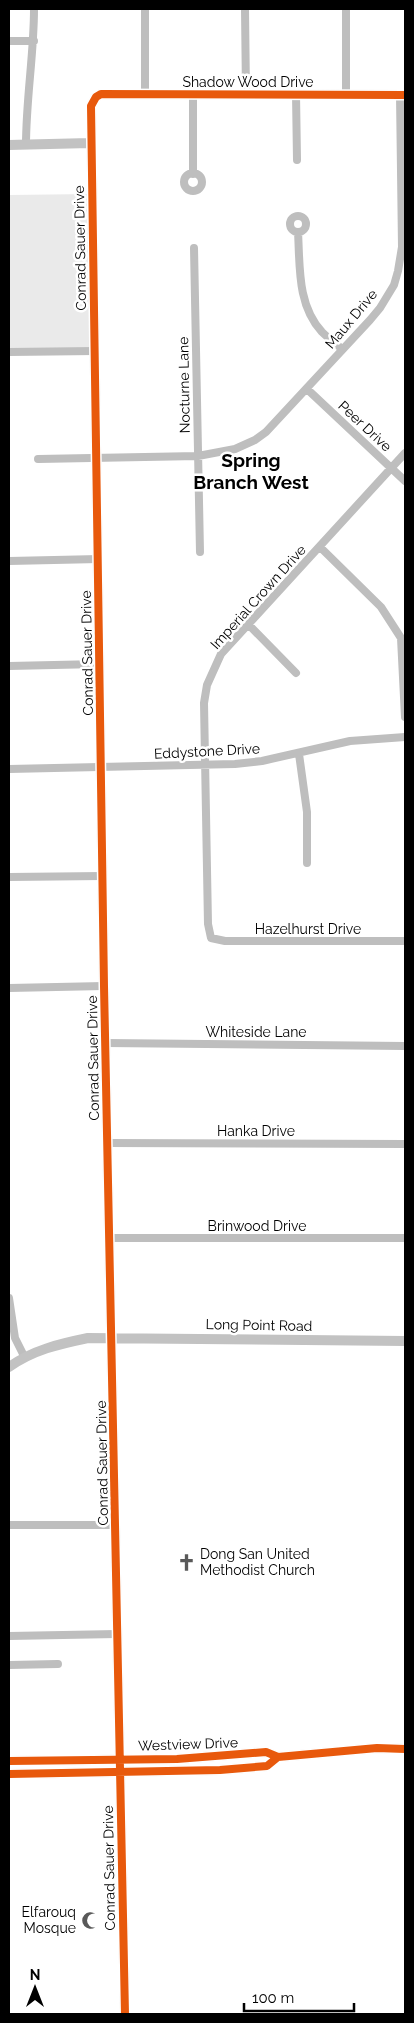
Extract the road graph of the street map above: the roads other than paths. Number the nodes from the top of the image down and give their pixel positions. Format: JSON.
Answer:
{"nodes":[{"id":1,"x":34,"y":9,"type":"edge"},
{"id":2,"x":145,"y":9,"type":"edge"},
{"id":3,"x":245,"y":9,"type":"edge"},
{"id":4,"x":346,"y":9,"type":"edge"},
{"id":5,"x":9,"y":41,"type":"edge"},
{"id":6,"x":34,"y":41,"type":"junction"},
{"id":7,"x":145,"y":94,"type":"junction"},
{"id":8,"x":193,"y":94,"type":"junction"},
{"id":9,"x":246,"y":94,"type":"junction"},
{"id":10,"x":296,"y":94,"type":"junction"},
{"id":11,"x":346,"y":94,"type":"junction"},
{"id":12,"x":402,"y":95,"type":"edge"},
{"id":13,"x":93,"y":101,"type":"joint"},
{"id":14,"x":90,"y":143,"type":"junction"},
{"id":15,"x":26,"y":144,"type":"junction"},
{"id":16,"x":9,"y":145,"type":"edge"},
{"id":17,"x":297,"y":160,"type":"dead end"},
{"id":18,"x":193,"y":174,"type":"dead end"},
{"id":19,"x":298,"y":232,"type":"dead end"},
{"id":20,"x":194,"y":248,"type":"dead end"},
{"id":21,"x":342,"y":349,"type":"junction"},
{"id":22,"x":95,"y":351,"type":"junction"},
{"id":23,"x":9,"y":352,"type":"edge"},
{"id":24,"x":307,"y":389,"type":"junction"},
{"id":25,"x":405,"y":453,"type":"edge"},
{"id":26,"x":198,"y":456,"type":"junction"},
{"id":27,"x":96,"y":457,"type":"junction"},
{"id":28,"x":38,"y":460,"type":"dead end"},
{"id":29,"x":391,"y":468,"type":"junction"},
{"id":30,"x":405,"y":482,"type":"edge"},
{"id":31,"x":320,"y":547,"type":"junction"},
{"id":32,"x":200,"y":552,"type":"dead end"},
{"id":33,"x":99,"y":559,"type":"junction"},
{"id":34,"x":9,"y":560,"type":"edge"},
{"id":35,"x":248,"y":624,"type":"junction"},
{"id":36,"x":403,"y":638,"type":"edge"},
{"id":37,"x":99,"y":664,"type":"junction"},
{"id":38,"x":9,"y":666,"type":"edge"},
{"id":39,"x":296,"y":673,"type":"dead end"},
{"id":40,"x":405,"y":718,"type":"edge"},
{"id":41,"x":405,"y":737,"type":"edge"},
{"id":42,"x":299,"y":754,"type":"junction"},
{"id":43,"x":206,"y":765,"type":"junction"},
{"id":44,"x":101,"y":768,"type":"junction"},
{"id":45,"x":9,"y":769,"type":"edge"},
{"id":46,"x":307,"y":863,"type":"dead end"},
{"id":47,"x":103,"y":876,"type":"junction"},
{"id":48,"x":9,"y":877,"type":"edge"},
{"id":49,"x":211,"y":938,"type":"joint"},
{"id":50,"x":405,"y":941,"type":"edge"},
{"id":51,"x":104,"y":986,"type":"junction"},
{"id":52,"x":9,"y":988,"type":"edge"},
{"id":53,"x":106,"y":1043,"type":"junction"},
{"id":54,"x":405,"y":1046,"type":"edge"},
{"id":55,"x":108,"y":1143,"type":"junction"},
{"id":56,"x":405,"y":1144,"type":"edge"},
{"id":57,"x":110,"y":1238,"type":"junction"},
{"id":58,"x":405,"y":1238,"type":"edge"},
{"id":59,"x":9,"y":1298,"type":"edge"},
{"id":60,"x":112,"y":1338,"type":"junction"},
{"id":61,"x":405,"y":1341,"type":"edge"},
{"id":62,"x":24,"y":1356,"type":"junction"},
{"id":63,"x":9,"y":1367,"type":"edge"},
{"id":64,"x":9,"y":1525,"type":"edge"},
{"id":65,"x":115,"y":1525,"type":"junction"},
{"id":66,"x":117,"y":1634,"type":"junction"},
{"id":67,"x":9,"y":1636,"type":"edge"},
{"id":68,"x":58,"y":1664,"type":"dead end"},
{"id":69,"x":9,"y":1666,"type":"edge"},
{"id":70,"x":405,"y":1749,"type":"edge"},
{"id":71,"x":278,"y":1757,"type":"junction"},
{"id":72,"x":120,"y":1759,"type":"junction"},
{"id":73,"x":9,"y":1761,"type":"edge"},
{"id":74,"x":120,"y":1773,"type":"junction"},
{"id":75,"x":9,"y":1774,"type":"edge"},
{"id":76,"x":125,"y":2014,"type":"edge"}],
"edges":[{"from":1,"to":6,"type":"street"},
{"from":2,"to":7,"type":"street"},
{"from":3,"to":9,"type":"street"},
{"from":4,"to":11,"type":"street"},
{"from":5,"to":6,"type":"street"},
{"from":6,"to":15,"type":"street"},
{"from":7,"to":8,"type":"street","name":"Shadow Wood Drive"},
{"from":7,"to":13,"type":"street","name":"Shadow Wood Drive"},
{"from":8,"to":9,"type":"street","name":"Shadow Wood Drive"},
{"from":8,"to":18,"type":"street"},
{"from":9,"to":10,"type":"street","name":"Shadow Wood Drive"},
{"from":10,"to":11,"type":"street","name":"Shadow Wood Drive"},
{"from":10,"to":17,"type":"street"},
{"from":11,"to":12,"type":"street","name":"Shadow Wood Drive"},
{"from":12,"to":21,"type":"street","name":"Maux Drive"},
{"from":13,"to":14,"type":"street","name":"Conrad Sauer Drive"},
{"from":14,"to":15,"type":"street"},
{"from":14,"to":22,"type":"street","name":"Conrad Sauer Drive"},
{"from":15,"to":16,"type":"street"},
{"from":19,"to":21,"type":"street"},
{"from":20,"to":26,"type":"street","name":"Nocturne Lane"},
{"from":21,"to":24,"type":"street","name":"Maux Drive"},
{"from":22,"to":23,"type":"street"},
{"from":22,"to":27,"type":"street","name":"Conrad Sauer Drive"},
{"from":24,"to":26,"type":"street","name":"Maux Drive"},
{"from":24,"to":29,"type":"street","name":"Peer Drive"},
{"from":25,"to":29,"type":"street","name":"Imperial Crown Drive"},
{"from":26,"to":27,"type":"street","name":"Maux Drive"},
{"from":26,"to":32,"type":"street","name":"Nocturne Lane"},
{"from":27,"to":28,"type":"street","name":"Maux Drive"},
{"from":27,"to":33,"type":"street","name":"Conrad Sauer Drive"},
{"from":29,"to":30,"type":"street","name":"Peer Drive"},
{"from":29,"to":31,"type":"street","name":"Imperial Crown Drive"},
{"from":31,"to":35,"type":"street","name":"Imperial Crown Drive"},
{"from":31,"to":36,"type":"street"},
{"from":33,"to":34,"type":"street"},
{"from":33,"to":37,"type":"street","name":"Conrad Sauer Drive"},
{"from":35,"to":39,"type":"street"},
{"from":35,"to":43,"type":"street","name":"Imperial Crown Drive"},
{"from":36,"to":40,"type":"street"},
{"from":37,"to":38,"type":"street"},
{"from":37,"to":44,"type":"street","name":"Conrad Sauer Drive"},
{"from":41,"to":42,"type":"street","name":"Eddystone Drive"},
{"from":42,"to":43,"type":"street","name":"Eddystone Drive"},
{"from":42,"to":46,"type":"street"},
{"from":43,"to":44,"type":"street","name":"Eddystone Drive"},
{"from":43,"to":49,"type":"street","name":"Imperial Crown Drive"},
{"from":44,"to":45,"type":"street","name":"Eddystone Drive"},
{"from":44,"to":47,"type":"street","name":"Conrad Sauer Drive"},
{"from":47,"to":48,"type":"street"},
{"from":47,"to":51,"type":"street","name":"Conrad Sauer Drive"},
{"from":49,"to":50,"type":"street","name":"Hazelhurst Drive"},
{"from":51,"to":52,"type":"street"},
{"from":51,"to":53,"type":"street","name":"Conrad Sauer Drive"},
{"from":53,"to":54,"type":"street","name":"Whiteside Lane"},
{"from":53,"to":55,"type":"street","name":"Conrad Sauer Drive"},
{"from":55,"to":56,"type":"street","name":"Hanka Drive"},
{"from":55,"to":57,"type":"street","name":"Conrad Sauer Drive"},
{"from":57,"to":58,"type":"street","name":"Brinwood Drive"},
{"from":57,"to":60,"type":"street","name":"Conrad Sauer Drive"},
{"from":59,"to":62,"type":"street"},
{"from":60,"to":61,"type":"street","name":"Long Point Road"},
{"from":60,"to":62,"type":"street","name":"Long Point Road"},
{"from":60,"to":65,"type":"street","name":"Conrad Sauer Drive"},
{"from":62,"to":63,"type":"street","name":"Long Point Road"},
{"from":64,"to":65,"type":"street"},
{"from":65,"to":66,"type":"street","name":"Conrad Sauer Drive"},
{"from":66,"to":67,"type":"street"},
{"from":66,"to":72,"type":"street","name":"Conrad Sauer Drive"},
{"from":68,"to":69,"type":"street"},
{"from":70,"to":71,"type":"street","name":"Westview Drive"},
{"from":71,"to":72,"type":"street","name":"Westview Drive"},
{"from":71,"to":74,"type":"street","name":"Westview Drive"},
{"from":72,"to":73,"type":"street","name":"Westview Drive"},
{"from":72,"to":74,"type":"street","name":"Conrad Sauer Drive"},
{"from":74,"to":75,"type":"street","name":"Westview Drive"},
{"from":74,"to":76,"type":"street","name":"Conrad Sauer Drive"}]}
